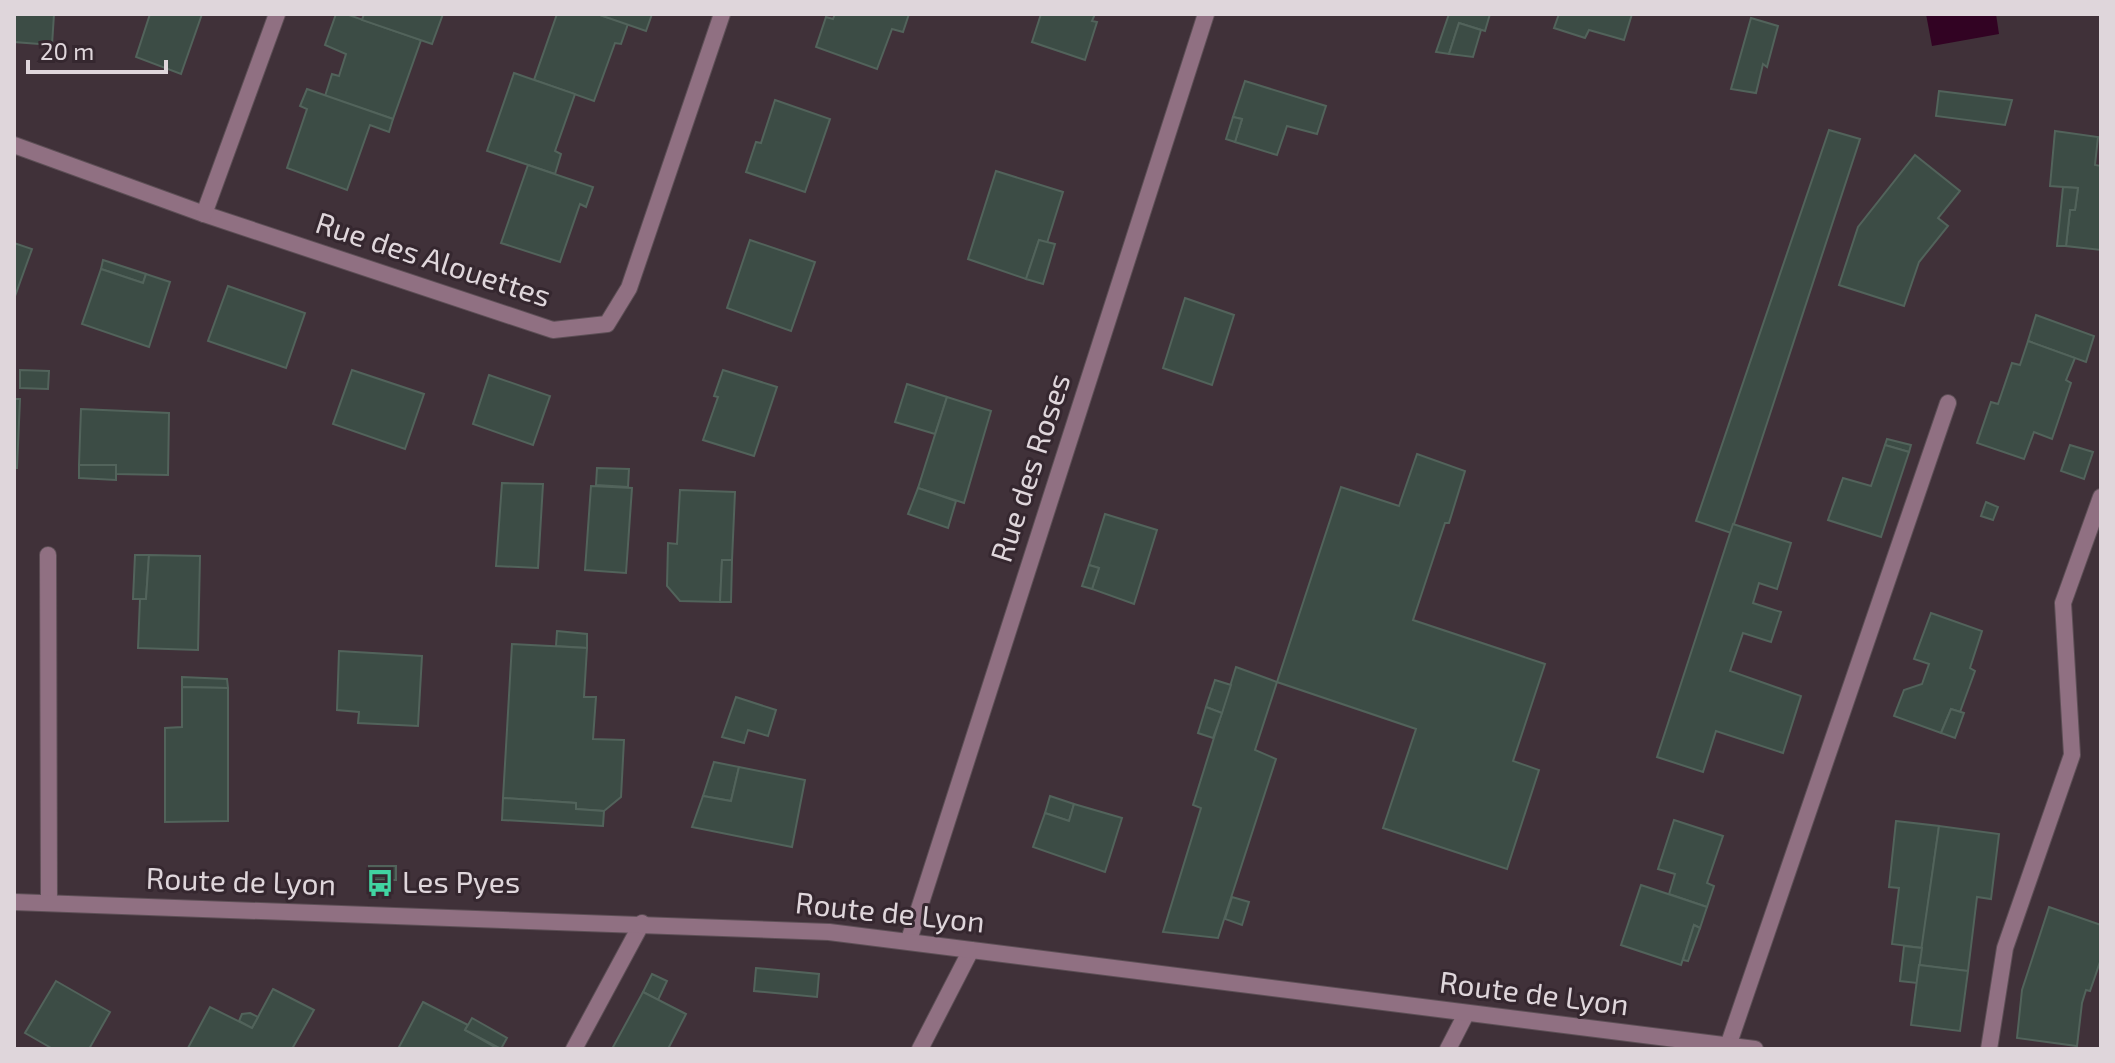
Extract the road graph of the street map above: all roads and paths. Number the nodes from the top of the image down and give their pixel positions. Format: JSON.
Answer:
{"nodes":[{"id":1,"x":277,"y":14,"type":"edge"},
{"id":2,"x":722,"y":14,"type":"edge"},
{"id":3,"x":1206,"y":14,"type":"edge"},
{"id":4,"x":14,"y":145,"type":"edge"},
{"id":5,"x":204,"y":214,"type":"junction"},
{"id":6,"x":1948,"y":403,"type":"dead end"},
{"id":7,"x":2101,"y":497,"type":"edge"},
{"id":8,"x":48,"y":555,"type":"dead end"},
{"id":9,"x":14,"y":902,"type":"edge"},
{"id":10,"x":49,"y":903,"type":"junction"},
{"id":11,"x":642,"y":923,"type":"junction"},
{"id":12,"x":909,"y":940,"type":"junction"},
{"id":13,"x":971,"y":950,"type":"junction"},
{"id":14,"x":1466,"y":1014,"type":"junction"},
{"id":15,"x":1728,"y":1046,"type":"junction"},
{"id":16,"x":574,"y":1049,"type":"edge"},
{"id":17,"x":920,"y":1049,"type":"edge"},
{"id":18,"x":1448,"y":1049,"type":"edge"},
{"id":19,"x":1755,"y":1049,"type":"edge"},
{"id":20,"x":1989,"y":1049,"type":"edge"}],
"edges":[{"from":1,"to":5,"type":"street"},
{"from":2,"to":5,"type":"street","name":"Rue des Alouettes"},
{"from":3,"to":12,"type":"street","name":"Rue des Roses"},
{"from":4,"to":5,"type":"street","name":"Rue des Alouettes"},
{"from":6,"to":15,"type":"street"},
{"from":7,"to":20,"type":"street"},
{"from":8,"to":10,"type":"street"},
{"from":9,"to":10,"type":"street","name":"Route de Lyon"},
{"from":10,"to":11,"type":"street","name":"Route de Lyon"},
{"from":11,"to":12,"type":"street","name":"Route de Lyon"},
{"from":11,"to":16,"type":"street"},
{"from":12,"to":13,"type":"street","name":"Route de Lyon"},
{"from":13,"to":14,"type":"street","name":"Route de Lyon"},
{"from":13,"to":17,"type":"street"},
{"from":14,"to":15,"type":"street","name":"Route de Lyon"},
{"from":14,"to":18,"type":"street"},
{"from":15,"to":19,"type":"street","name":"Route de Lyon"}]}
